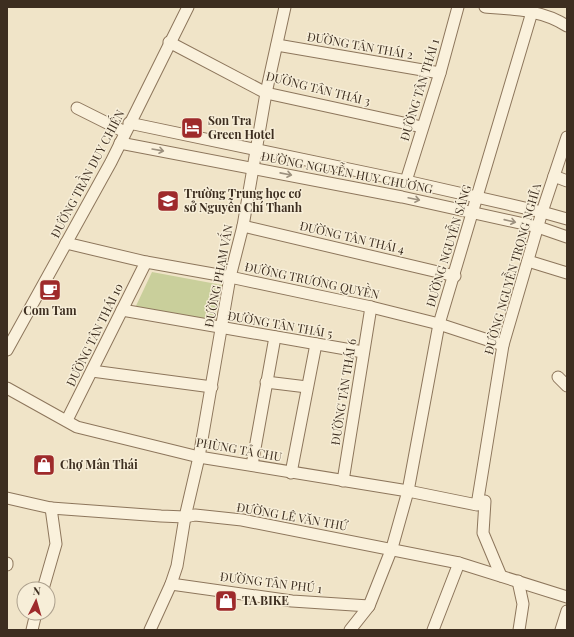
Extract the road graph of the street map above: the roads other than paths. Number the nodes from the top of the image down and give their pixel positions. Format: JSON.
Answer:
{"nodes":[{"id":1,"x":188,"y":7,"type":"edge"},
{"id":2,"x":285,"y":7,"type":"edge"},
{"id":3,"x":458,"y":7,"type":"edge"},
{"id":4,"x":485,"y":7,"type":"edge"},
{"id":5,"x":531,"y":9,"type":"edge"},
{"id":6,"x":567,"y":26,"type":"edge"},
{"id":7,"x":169,"y":42,"type":"junction"},
{"id":8,"x":277,"y":45,"type":"junction"},
{"id":9,"x":440,"y":73,"type":"junction"},
{"id":10,"x":266,"y":93,"type":"junction"},
{"id":11,"x":77,"y":108,"type":"dead end"},
{"id":12,"x":127,"y":127,"type":"junction"},
{"id":13,"x":422,"y":127,"type":"junction"},
{"id":14,"x":567,"y":137,"type":"edge"},
{"id":15,"x":120,"y":143,"type":"junction"},
{"id":16,"x":255,"y":148,"type":"junction"},
{"id":17,"x":253,"y":168,"type":"junction"},
{"id":18,"x":554,"y":176,"type":"junction"},
{"id":19,"x":406,"y":181,"type":"junction"},
{"id":20,"x":567,"y":181,"type":"edge"},
{"id":21,"x":477,"y":197,"type":"junction"},
{"id":22,"x":473,"y":212,"type":"junction"},
{"id":23,"x":542,"y":212,"type":"junction"},
{"id":24,"x":567,"y":219,"type":"edge"},
{"id":25,"x":243,"y":226,"type":"junction"},
{"id":26,"x":538,"y":228,"type":"junction"},
{"id":27,"x":567,"y":237,"type":"edge"},
{"id":28,"x":66,"y":243,"type":"junction"},
{"id":29,"x":528,"y":261,"type":"junction"},
{"id":30,"x":146,"y":262,"type":"junction"},
{"id":31,"x":567,"y":273,"type":"edge"},
{"id":32,"x":455,"y":276,"type":"junction"},
{"id":33,"x":230,"y":277,"type":"junction"},
{"id":34,"x":370,"y":307,"type":"junction"},
{"id":35,"x":122,"y":310,"type":"junction"},
{"id":36,"x":439,"y":324,"type":"junction"},
{"id":37,"x":222,"y":328,"type":"junction"},
{"id":38,"x":275,"y":337,"type":"junction"},
{"id":39,"x":316,"y":344,"type":"junction"},
{"id":40,"x":503,"y":346,"type":"junction"},
{"id":41,"x":7,"y":350,"type":"edge"},
{"id":42,"x":363,"y":352,"type":"junction"},
{"id":43,"x":92,"y":371,"type":"junction"},
{"id":44,"x":558,"y":377,"type":"dead end"},
{"id":45,"x":266,"y":382,"type":"junction"},
{"id":46,"x":567,"y":386,"type":"edge"},
{"id":47,"x":212,"y":387,"type":"junction"},
{"id":48,"x":307,"y":387,"type":"junction"},
{"id":49,"x":7,"y":388,"type":"edge"},
{"id":50,"x":67,"y":420,"type":"junction"},
{"id":51,"x":199,"y":457,"type":"junction"},
{"id":52,"x":252,"y":465,"type":"junction"},
{"id":53,"x":291,"y":473,"type":"junction"},
{"id":54,"x":343,"y":481,"type":"junction"},
{"id":55,"x":408,"y":491,"type":"junction"},
{"id":56,"x":7,"y":498,"type":"edge"},
{"id":57,"x":481,"y":503,"type":"junction"},
{"id":58,"x":51,"y":508,"type":"junction"},
{"id":59,"x":185,"y":517,"type":"junction"},
{"id":60,"x":392,"y":548,"type":"junction"},
{"id":61,"x":459,"y":563,"type":"junction"},
{"id":62,"x":501,"y":576,"type":"junction"},
{"id":63,"x":45,"y":581,"type":"edge"},
{"id":64,"x":518,"y":581,"type":"junction"},
{"id":65,"x":171,"y":584,"type":"junction"},
{"id":66,"x":567,"y":597,"type":"edge"},
{"id":67,"x":369,"y":606,"type":"junction"},
{"id":68,"x":567,"y":611,"type":"edge"},
{"id":69,"x":150,"y":630,"type":"edge"},
{"id":70,"x":350,"y":630,"type":"edge"},
{"id":71,"x":433,"y":630,"type":"edge"},
{"id":72,"x":519,"y":630,"type":"edge"},
{"id":73,"x":561,"y":630,"type":"edge"}],
"edges":[{"from":1,"to":7,"type":"street","name":"ĐƯỜNG TRẦN DUY CHIẾN"},
{"from":2,"to":8,"type":"street","name":"ĐƯỜNG PHẠM VẤN"},
{"from":3,"to":9,"type":"street","name":"ĐƯỜNG TÂN THÁI 1"},
{"from":4,"to":5,"type":"street"},
{"from":5,"to":6,"type":"street"},
{"from":5,"to":21,"type":"street","name":"ĐƯỜNG NGUYỄN SÁNG"},
{"from":7,"to":10,"type":"street","name":"ĐƯỜNG TÂN THÁI 3"},
{"from":7,"to":12,"type":"street","name":"ĐƯỜNG TRẦN DUY CHIẾN"},
{"from":8,"to":9,"type":"street","name":"ĐƯỜNG TÂN THÁI 2"},
{"from":8,"to":10,"type":"street","name":"ĐƯỜNG PHẠM VẤN"},
{"from":9,"to":13,"type":"street","name":"ĐƯỜNG TÂN THÁI 1"},
{"from":10,"to":13,"type":"street","name":"ĐƯỜNG TÂN THÁI 3"},
{"from":10,"to":16,"type":"street","name":"ĐƯỜNG PHẠM VẤN"},
{"from":11,"to":12,"type":"street","name":"ĐƯỜNG NGUYỄN HUY CHƯƠNG"},
{"from":12,"to":15,"type":"street","name":"ĐƯỜNG TRẦN DUY CHIẾN"},
{"from":12,"to":16,"type":"street","name":"ĐƯỜNG NGUYỄN HUY CHƯƠNG"},
{"from":13,"to":19,"type":"street","name":"ĐƯỜNG TÂN THÁI 1"},
{"from":14,"to":18,"type":"street","name":"ĐƯỜNG NGUYỄN TRỌNG NGHĨA"},
{"from":15,"to":17,"type":"street","name":"ĐƯỜNG NGUYỄN HUY CHƯƠNG","one_way":true},
{"from":15,"to":28,"type":"street","name":"ĐƯỜNG TRẦN DUY CHIẾN"},
{"from":16,"to":17,"type":"street","name":"ĐƯỜNG PHẠM VẤN"},
{"from":16,"to":19,"type":"street","name":"ĐƯỜNG NGUYỄN HUY CHƯƠNG"},
{"from":17,"to":22,"type":"street","name":"ĐƯỜNG NGUYỄN HUY CHƯƠNG","one_way":true},
{"from":17,"to":25,"type":"street","name":"ĐƯỜNG PHẠM VẤN"},
{"from":18,"to":20,"type":"street"},
{"from":18,"to":23,"type":"street","name":"ĐƯỜNG NGUYỄN TRỌNG NGHĨA"},
{"from":19,"to":21,"type":"street","name":"ĐƯỜNG NGUYỄN HUY CHƯƠNG"},
{"from":21,"to":22,"type":"street","name":"ĐƯỜNG NGUYỄN SÁNG"},
{"from":21,"to":23,"type":"street","name":"ĐƯỜNG NGUYỄN HUY CHƯƠNG"},
{"from":22,"to":26,"type":"street","name":"ĐƯỜNG NGUYỄN HUY CHƯƠNG","one_way":true},
{"from":22,"to":32,"type":"street","name":"ĐƯỜNG NGUYỄN SÁNG"},
{"from":23,"to":24,"type":"street","name":"ĐƯỜNG NGUYỄN HUY CHƯƠNG"},
{"from":23,"to":26,"type":"street","name":"ĐƯỜNG NGUYỄN TRỌNG NGHĨA"},
{"from":25,"to":32,"type":"street","name":"ĐƯỜNG TÂN THÁI 4"},
{"from":25,"to":33,"type":"street","name":"ĐƯỜNG PHẠM VẤN"},
{"from":26,"to":27,"type":"street","name":"ĐƯỜNG NGUYỄN HUY CHƯƠNG"},
{"from":26,"to":29,"type":"street","name":"ĐƯỜNG NGUYỄN TRỌNG NGHĨA"},
{"from":28,"to":30,"type":"street","name":"ĐƯỜNG TRƯƠNG QUYỀN"},
{"from":28,"to":41,"type":"street","name":"ĐƯỜNG TRẦN DUY CHIẾN"},
{"from":29,"to":31,"type":"street"},
{"from":29,"to":40,"type":"street","name":"ĐƯỜNG NGUYỄN TRỌNG NGHĨA"},
{"from":30,"to":33,"type":"street","name":"ĐƯỜNG TRƯƠNG QUYỀN"},
{"from":30,"to":35,"type":"street","name":"ĐƯỜNG TÂN THÁI 10"},
{"from":32,"to":36,"type":"street","name":"ĐƯỜNG NGUYỄN SÁNG"},
{"from":33,"to":34,"type":"street","name":"ĐƯỜNG TRƯƠNG QUYỀN"},
{"from":33,"to":37,"type":"street","name":"ĐƯỜNG PHẠM VẤN"},
{"from":34,"to":36,"type":"street","name":"ĐƯỜNG TRƯƠNG QUYỀN"},
{"from":34,"to":42,"type":"street","name":"ĐƯỜNG TÂN THÁI 6"},
{"from":35,"to":37,"type":"street","name":"ĐƯỜNG TÂN THÁI 5"},
{"from":35,"to":43,"type":"street","name":"ĐƯỜNG TÂN THÁI 10"},
{"from":36,"to":40,"type":"street","name":"ĐƯỜNG TRƯƠNG QUYỀN"},
{"from":36,"to":55,"type":"street","name":"ĐƯỜNG NGUYỄN SÁNG"},
{"from":37,"to":38,"type":"street","name":"ĐƯỜNG TÂN THÁI 5"},
{"from":37,"to":47,"type":"street","name":"ĐƯỜNG PHẠM VẤN"},
{"from":38,"to":39,"type":"street","name":"ĐƯỜNG TÂN THÁI 5"},
{"from":38,"to":45,"type":"street"},
{"from":39,"to":42,"type":"street","name":"ĐƯỜNG TÂN THÁI 5"},
{"from":39,"to":48,"type":"street"},
{"from":40,"to":57,"type":"street","name":"ĐƯỜNG NGUYỄN TRỌNG NGHĨA"},
{"from":42,"to":54,"type":"street","name":"ĐƯỜNG TÂN THÁI 6"},
{"from":43,"to":47,"type":"street"},
{"from":43,"to":50,"type":"street","name":"ĐƯỜNG TÂN THÁI 10"},
{"from":44,"to":46,"type":"street"},
{"from":45,"to":48,"type":"street"},
{"from":45,"to":52,"type":"street"},
{"from":47,"to":51,"type":"street","name":"ĐƯỜNG PHẠM VẤN"},
{"from":48,"to":53,"type":"street"},
{"from":49,"to":50,"type":"street","name":"PHÙNG TẢ CHU"},
{"from":50,"to":51,"type":"street","name":"PHÙNG TẢ CHU"},
{"from":51,"to":52,"type":"street","name":"PHÙNG TẢ CHU"},
{"from":51,"to":59,"type":"street","name":"ĐƯỜNG PHẠM VẤN"},
{"from":52,"to":53,"type":"street","name":"PHÙNG TẢ CHU"},
{"from":53,"to":54,"type":"street","name":"PHÙNG TẢ CHU"},
{"from":54,"to":55,"type":"street","name":"PHÙNG TẢ CHU"},
{"from":55,"to":57,"type":"street","name":"PHÙNG TẢ CHU"},
{"from":55,"to":60,"type":"street","name":"ĐƯỜNG NGUYỄN SÁNG"},
{"from":56,"to":58,"type":"street","name":"ĐƯỜNG LÊ VĂN THỨ"},
{"from":57,"to":62,"type":"street","name":"ĐƯỜNG NGUYỄN TRỌNG NGHĨA"},
{"from":58,"to":59,"type":"street","name":"ĐƯỜNG LÊ VĂN THỨ"},
{"from":58,"to":63,"type":"street"},
{"from":59,"to":60,"type":"street","name":"ĐƯỜNG LÊ VĂN THỨ"},
{"from":59,"to":65,"type":"street","name":"ĐƯỜNG PHẠM VẤN"},
{"from":60,"to":61,"type":"street","name":"ĐƯỜNG LÊ VĂN THỨ"},
{"from":60,"to":67,"type":"street","name":"ĐƯỜNG NGUYỄN SÁNG"},
{"from":61,"to":62,"type":"street","name":"ĐƯỜNG LÊ VĂN THỨ"},
{"from":61,"to":71,"type":"street"},
{"from":62,"to":64,"type":"street","name":"ĐƯỜNG LÊ VĂN THỨ"},
{"from":64,"to":66,"type":"street","name":"ĐƯỜNG LÊ VĂN THỨ"},
{"from":64,"to":72,"type":"street"},
{"from":65,"to":67,"type":"street","name":"ĐƯỜNG TÂN PHÚ 1"},
{"from":65,"to":69,"type":"street"},
{"from":67,"to":70,"type":"street","name":"ĐƯỜNG NGUYỄN SÁNG"},
{"from":68,"to":73,"type":"street"}]}
